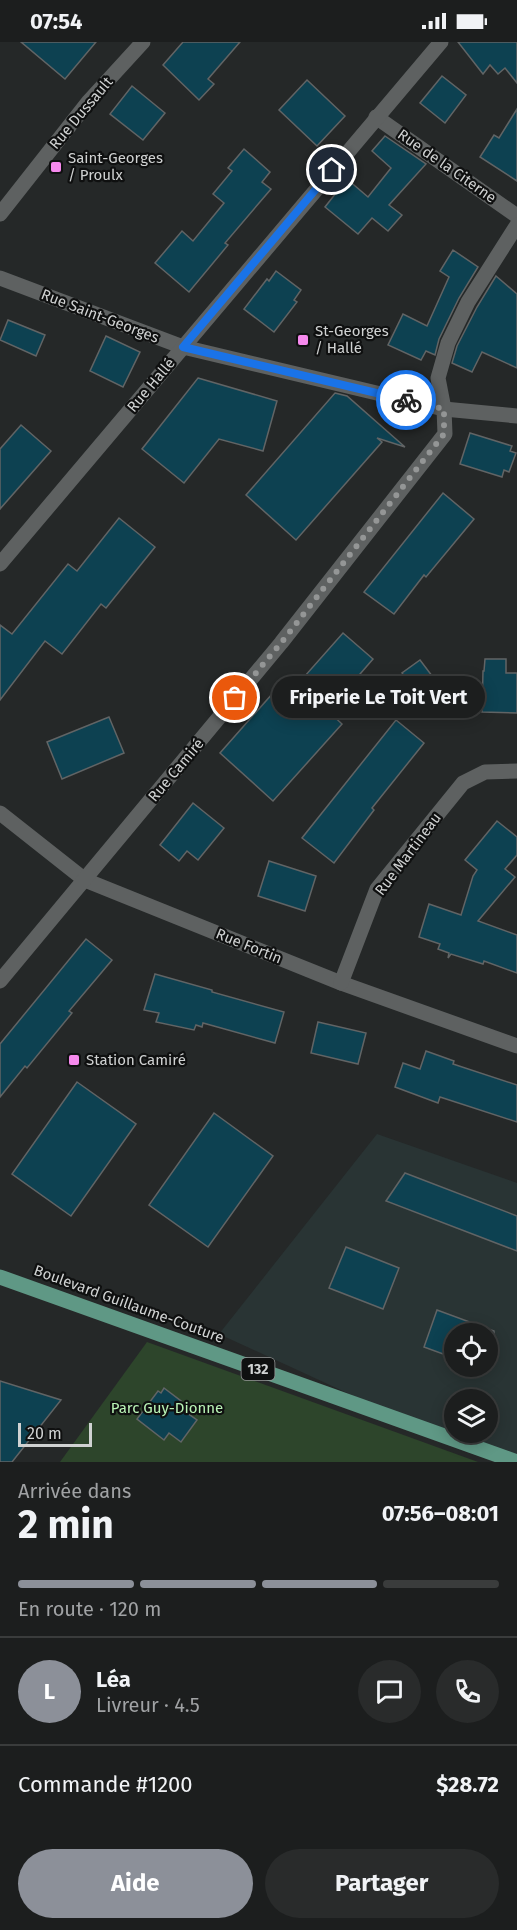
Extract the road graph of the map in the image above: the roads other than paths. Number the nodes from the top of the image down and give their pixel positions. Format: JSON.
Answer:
{"nodes":[{"id":1,"x":143,"y":42,"type":"edge"},
{"id":2,"x":441,"y":42,"type":"edge"},
{"id":3,"x":376,"y":117,"type":"junction"},
{"id":4,"x":0,"y":214,"type":"edge"},
{"id":5,"x":517,"y":216,"type":"edge"},
{"id":6,"x":517,"y":225,"type":"edge"},
{"id":7,"x":0,"y":278,"type":"edge"},
{"id":8,"x":183,"y":347,"type":"junction"},
{"id":9,"x":444,"y":409,"type":"junction"},
{"id":10,"x":517,"y":416,"type":"edge"},
{"id":11,"x":0,"y":564,"type":"edge"},
{"id":12,"x":517,"y":771,"type":"edge"},
{"id":13,"x":0,"y":813,"type":"edge"},
{"id":14,"x":85,"y":880,"type":"junction"},
{"id":15,"x":0,"y":981,"type":"edge"},
{"id":16,"x":341,"y":983,"type":"junction"},
{"id":17,"x":517,"y":1046,"type":"edge"},
{"id":18,"x":0,"y":1277,"type":"edge"},
{"id":19,"x":517,"y":1462,"type":"edge"}],
"edges":[{"from":1,"to":4,"type":"street","name":"Rue Dussault"},
{"from":2,"to":3,"type":"street","name":"Rue Hallé"},
{"from":3,"to":5,"type":"street","name":"Rue de la Citerne"},
{"from":3,"to":8,"type":"street","name":"Rue Hallé"},
{"from":6,"to":9,"type":"street"},
{"from":7,"to":8,"type":"street","name":"Rue Saint-Georges"},
{"from":8,"to":9,"type":"street","name":"Rue Saint-Georges"},
{"from":8,"to":11,"type":"street","name":"Rue Hallé"},
{"from":9,"to":10,"type":"street","name":"Rue Saint-Georges"},
{"from":9,"to":14,"type":"street","name":"Rue Camiré"},
{"from":12,"to":16,"type":"street","name":"Rue Martineau"},
{"from":13,"to":14,"type":"street","name":"Rue Fortin"},
{"from":14,"to":15,"type":"street","name":"Rue Camiré"},
{"from":14,"to":16,"type":"street","name":"Rue Fortin"},
{"from":16,"to":17,"type":"street","name":"Rue Fortin"},
{"from":18,"to":19,"type":"main road","name":"Boulevard Guillaume-Couture","number":"132"}]}
